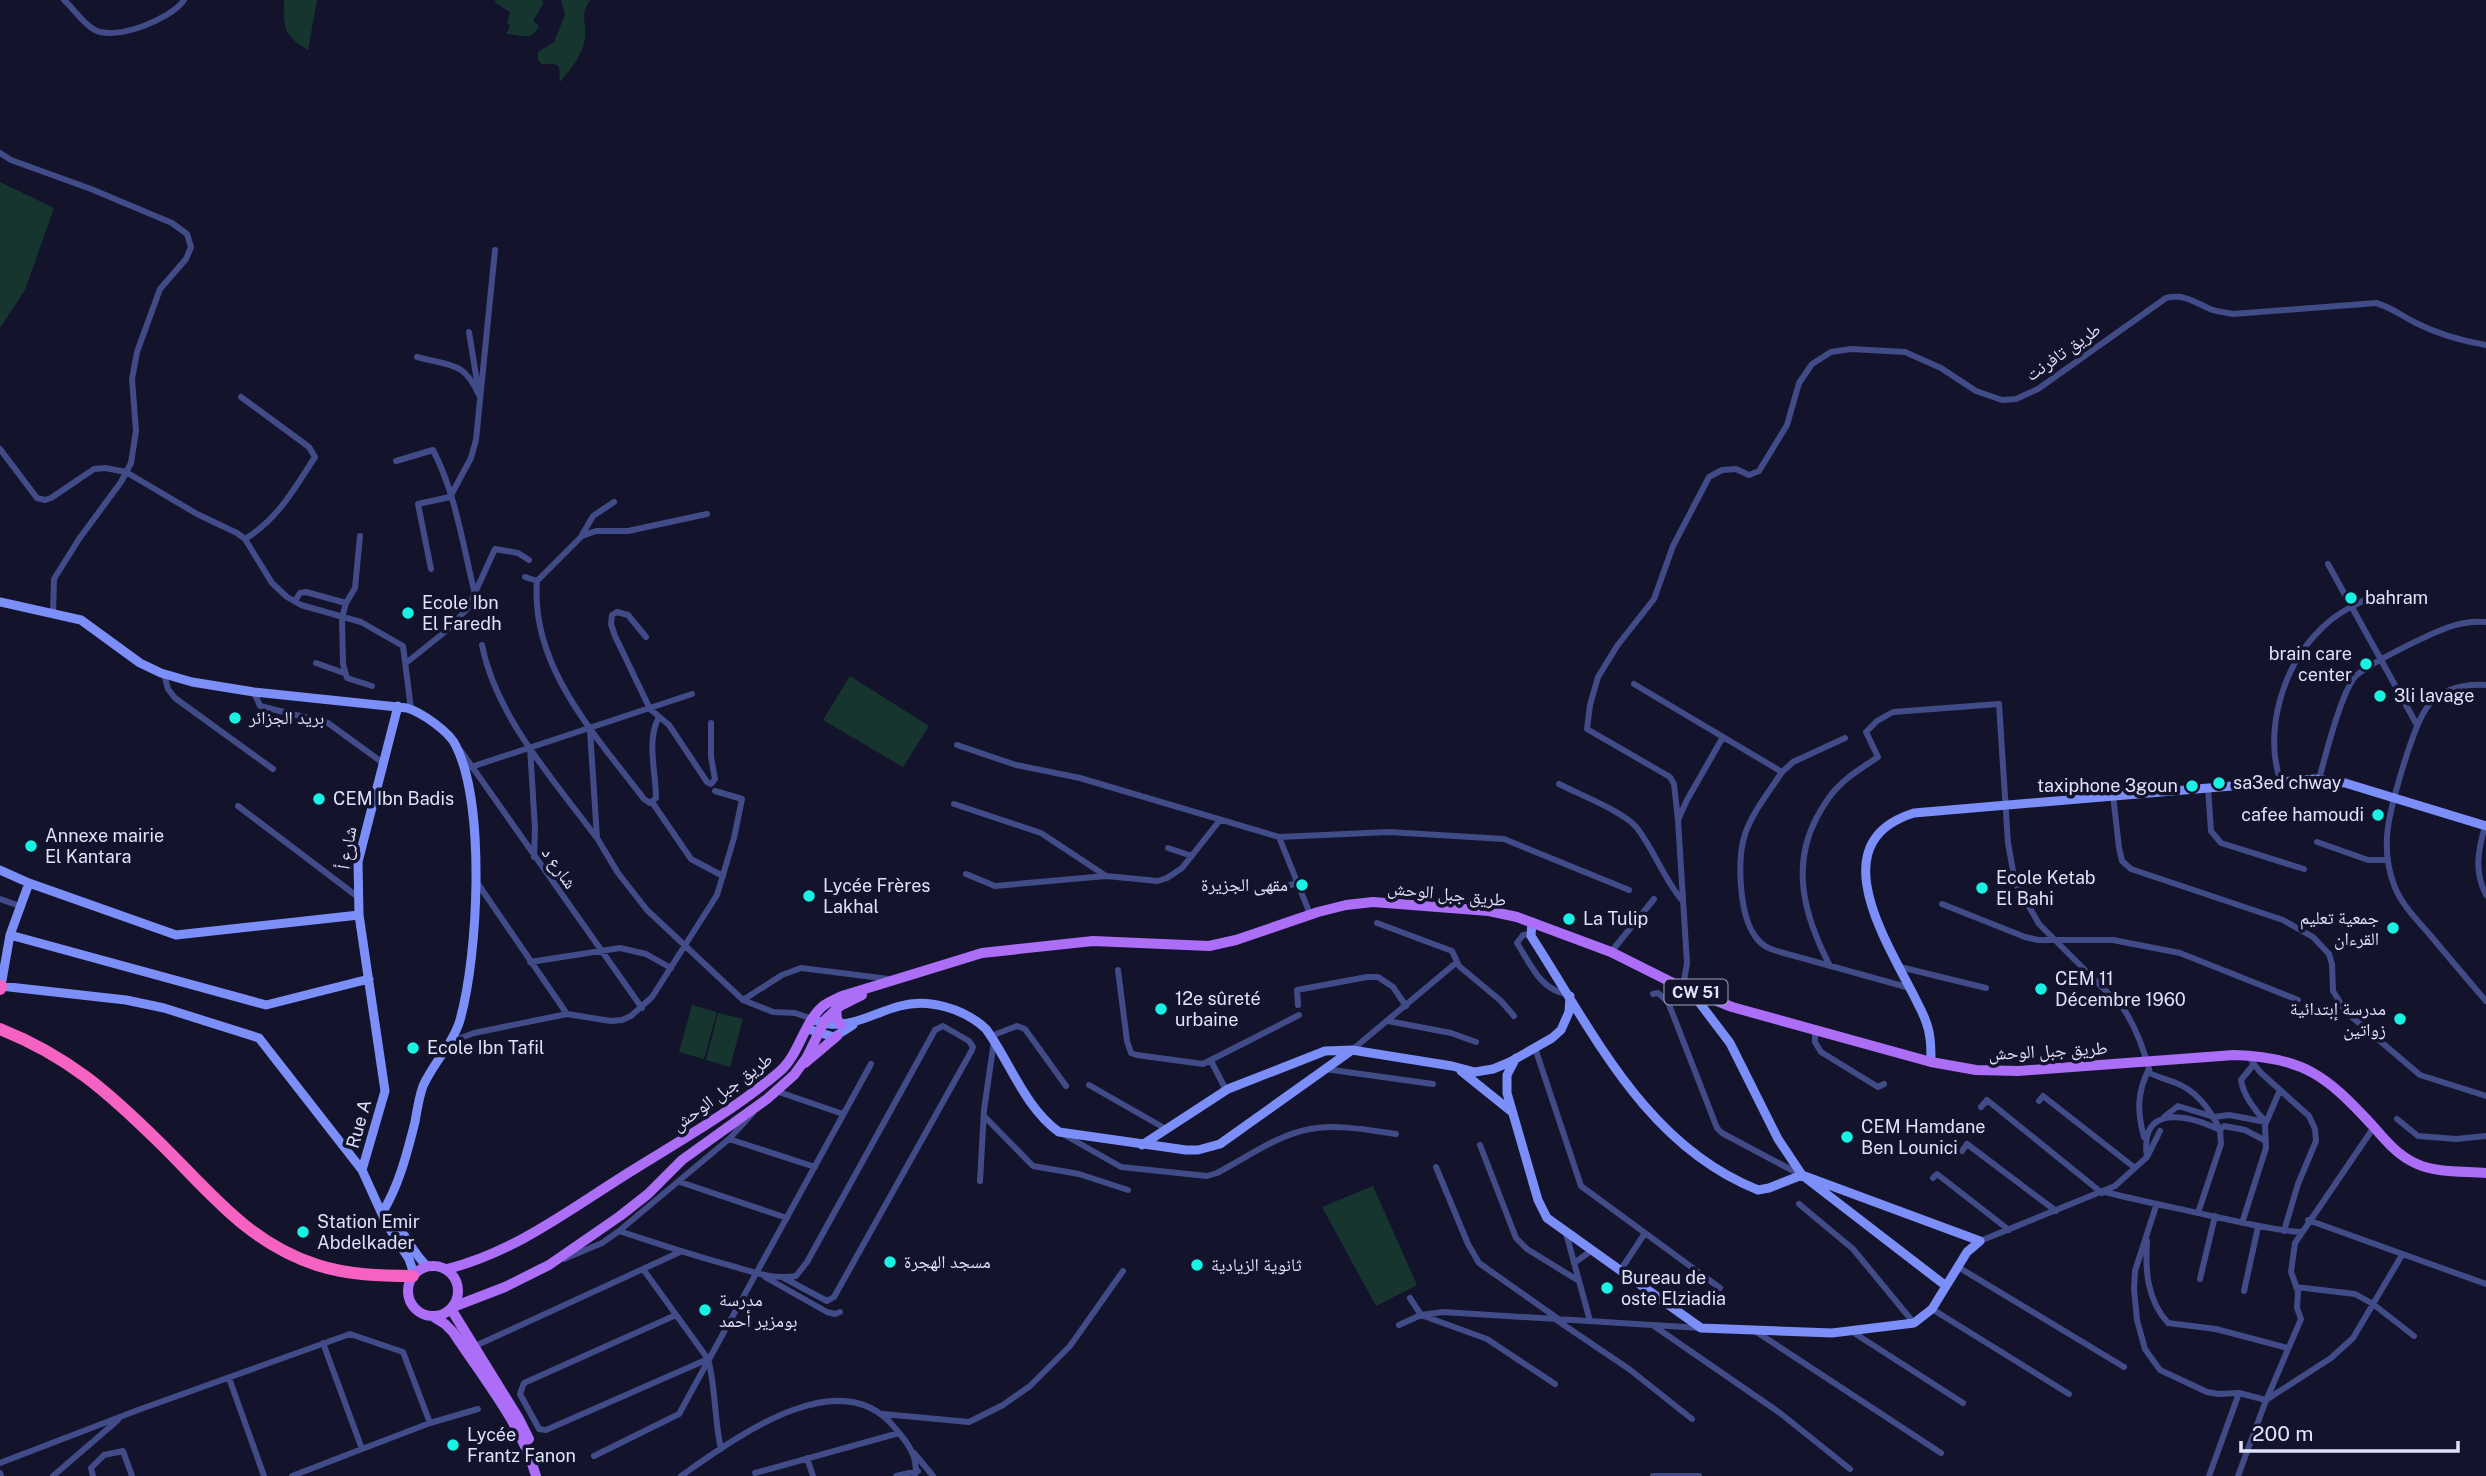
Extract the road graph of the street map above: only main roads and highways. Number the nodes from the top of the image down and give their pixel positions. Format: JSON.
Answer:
{"nodes":[{"id":1,"x":0,"y":602,"type":"edge"},
{"id":2,"x":398,"y":706,"type":"junction"},
{"id":3,"x":2485,"y":826,"type":"edge"},
{"id":4,"x":0,"y":870,"type":"edge"},
{"id":5,"x":29,"y":883,"type":"junction"},
{"id":6,"x":359,"y":915,"type":"junction"},
{"id":7,"x":1532,"y":922,"type":"junction"},
{"id":8,"x":5,"y":935,"type":"edge"},
{"id":9,"x":369,"y":979,"type":"junction"},
{"id":10,"x":884,"y":985,"type":"junction"},
{"id":11,"x":0,"y":987,"type":"edge"},
{"id":12,"x":1686,"y":988,"type":"junction"},
{"id":13,"x":1569,"y":995,"type":"junction"},
{"id":14,"x":836,"y":1008,"type":"junction"},
{"id":15,"x":857,"y":1021,"type":"junction"},
{"id":16,"x":818,"y":1025,"type":"junction"},
{"id":17,"x":841,"y":1025,"type":"junction"},
{"id":18,"x":0,"y":1029,"type":"edge"},
{"id":19,"x":837,"y":1036,"type":"junction"},
{"id":20,"x":1352,"y":1050,"type":"junction"},
{"id":21,"x":1516,"y":1058,"type":"junction"},
{"id":22,"x":1931,"y":1062,"type":"junction"},
{"id":23,"x":802,"y":1065,"type":"junction"},
{"id":24,"x":1457,"y":1067,"type":"junction"},
{"id":25,"x":1512,"y":1112,"type":"junction"},
{"id":26,"x":1142,"y":1145,"type":"junction"},
{"id":27,"x":362,"y":1170,"type":"junction"},
{"id":28,"x":2486,"y":1173,"type":"edge"},
{"id":29,"x":1802,"y":1175,"type":"junction"},
{"id":30,"x":382,"y":1213,"type":"junction"},
{"id":31,"x":427,"y":1266,"type":"junction"},
{"id":32,"x":446,"y":1269,"type":"junction"},
{"id":33,"x":413,"y":1275,"type":"junction"},
{"id":34,"x":1946,"y":1286,"type":"junction"},
{"id":35,"x":452,"y":1308,"type":"junction"},
{"id":36,"x":432,"y":1316,"type":"junction"},
{"id":37,"x":536,"y":1476,"type":"edge"},
{"id":38,"x":542,"y":1476,"type":"edge"}],
"edges":[{"from":1,"to":2,"type":"main road"},
{"from":2,"to":6,"type":"main road","name":"شارع أ"},
{"from":2,"to":30,"type":"main road"},
{"from":3,"to":22,"type":"main road"},
{"from":4,"to":5,"type":"main road"},
{"from":5,"to":6,"type":"main road"},
{"from":5,"to":8,"type":"main road"},
{"from":6,"to":9,"type":"main road","name":"شارع أ"},
{"from":7,"to":10,"type":"main road","name":"طريق جبل الوحش","number":"CW 51"},
{"from":7,"to":12,"type":"main road","name":"طريق جبل الوحش","number":"CW 51"},
{"from":7,"to":13,"type":"main road"},
{"from":8,"to":9,"type":"main road"},
{"from":8,"to":11,"type":"main road"},
{"from":9,"to":27,"type":"main road","name":"Rue A"},
{"from":10,"to":14,"type":"main road"},
{"from":10,"to":16,"type":"main road","name":"طريق جبل الوحش"},
{"from":11,"to":27,"type":"main road"},
{"from":12,"to":22,"type":"main road","name":"طريق جبل الوحش","number":"CW 51"},
{"from":12,"to":29,"type":"main road"},
{"from":13,"to":21,"type":"main road"},
{"from":13,"to":29,"type":"main road"},
{"from":14,"to":16,"type":"main road"},
{"from":14,"to":17,"type":"main road"},
{"from":15,"to":17,"type":"main road"},
{"from":15,"to":19,"type":"main road"},
{"from":15,"to":26,"type":"main road"},
{"from":16,"to":17,"type":"main road"},
{"from":16,"to":19,"type":"main road"},
{"from":16,"to":23,"type":"main road"},
{"from":16,"to":32,"type":"main road","name":"طريق جبل الوحش"},
{"from":18,"to":33,"type":"highway"},
{"from":19,"to":23,"type":"main road"},
{"from":20,"to":24,"type":"main road"},
{"from":20,"to":26,"type":"main road"},
{"from":20,"to":26,"type":"main road"},
{"from":21,"to":24,"type":"main road"},
{"from":21,"to":25,"type":"main road"},
{"from":22,"to":28,"type":"main road","name":"طريق جبل الوحش","number":"CW 51"},
{"from":23,"to":35,"type":"main road","name":"طريق جبل الوحش"},
{"from":24,"to":25,"type":"main road"},
{"from":25,"to":34,"type":"main road"},
{"from":27,"to":30,"type":"main road","name":"Rue A"},
{"from":29,"to":34,"type":"main road"},
{"from":29,"to":34,"type":"main road"},
{"from":30,"to":31,"type":"main road"},
{"from":30,"to":33,"type":"main road"},
{"from":31,"to":32,"type":"main road"},
{"from":31,"to":33,"type":"main road"},
{"from":32,"to":35,"type":"main road"},
{"from":33,"to":36,"type":"main road"},
{"from":35,"to":36,"type":"main road"},
{"from":35,"to":38,"type":"main road"},
{"from":36,"to":37,"type":"main road"}]}
